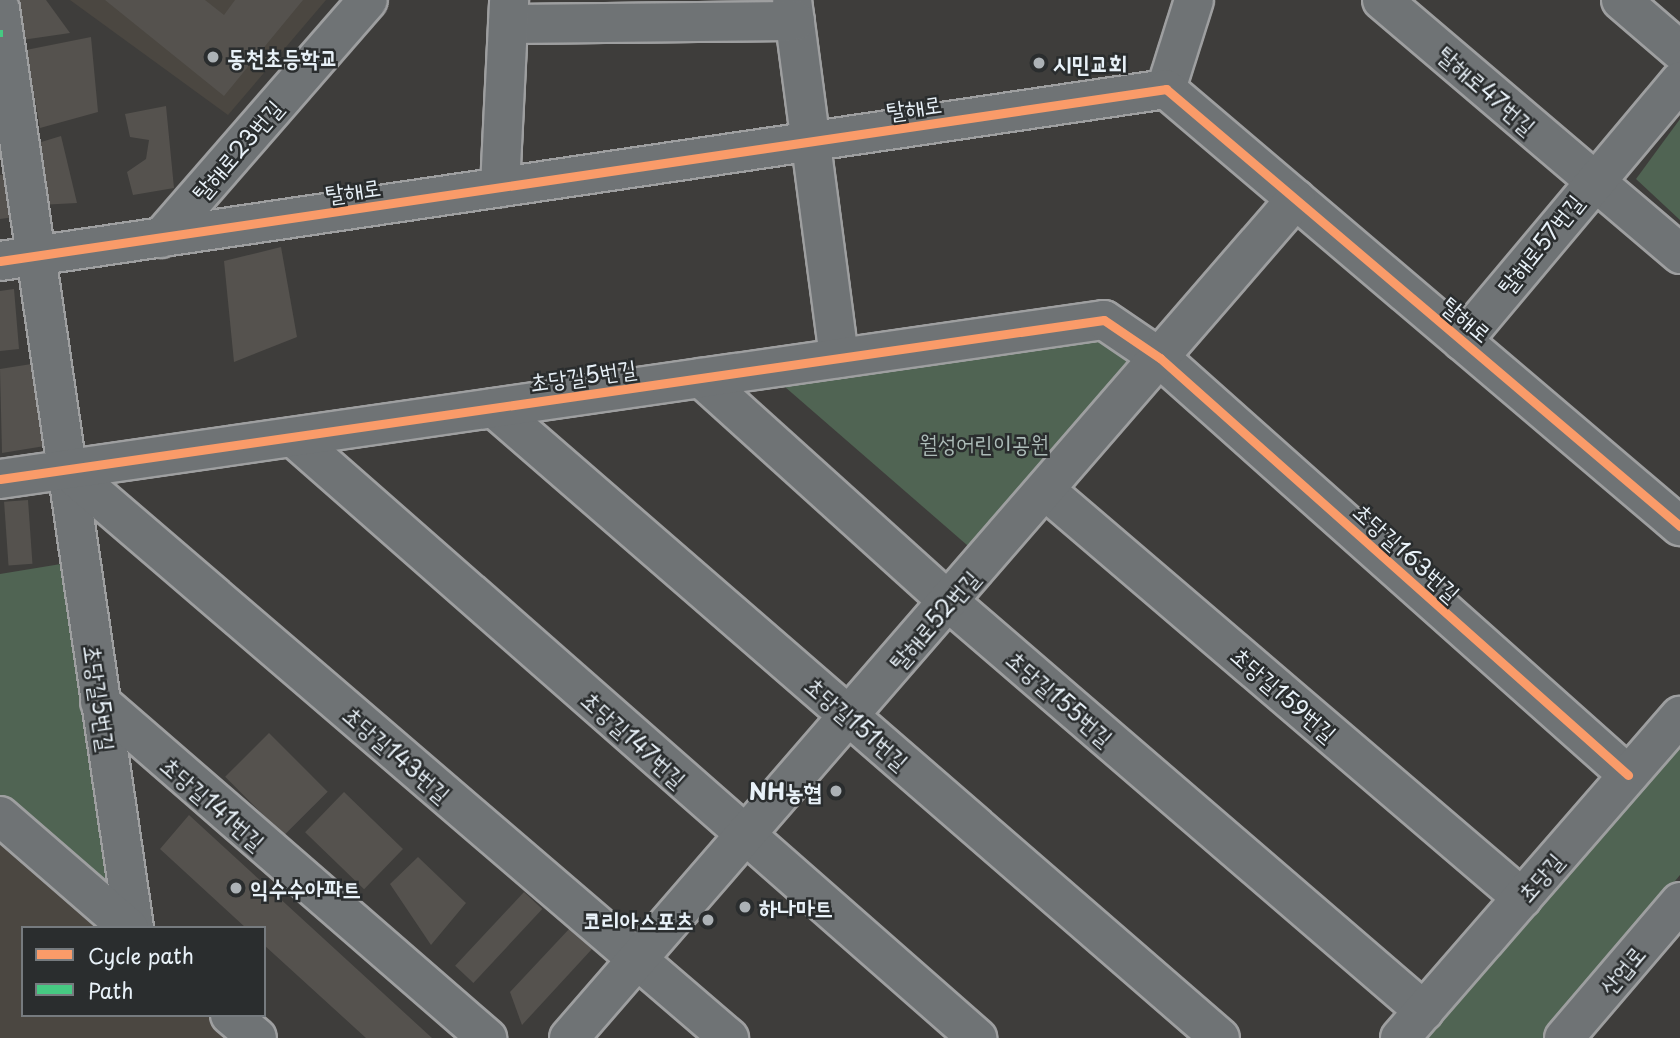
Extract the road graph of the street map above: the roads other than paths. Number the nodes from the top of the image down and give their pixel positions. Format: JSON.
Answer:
{"nodes":[{"id":1,"x":368,"y":0,"type":"edge"},
{"id":2,"x":1194,"y":0,"type":"edge"},
{"id":3,"x":1382,"y":0,"type":"edge"},
{"id":4,"x":1621,"y":0,"type":"edge"},
{"id":5,"x":793,"y":11,"type":"edge"},
{"id":6,"x":509,"y":12,"type":"edge"},
{"id":7,"x":1,"y":25,"type":"edge"},
{"id":8,"x":1680,"y":51,"type":"edge"},
{"id":9,"x":1680,"y":81,"type":"edge"},
{"id":10,"x":1166,"y":89,"type":"junction"},
{"id":11,"x":812,"y":141,"type":"junction"},
{"id":12,"x":1592,"y":179,"type":"junction"},
{"id":13,"x":500,"y":187,"type":"junction"},
{"id":14,"x":1296,"y":199,"type":"junction"},
{"id":15,"x":161,"y":237,"type":"junction"},
{"id":16,"x":1680,"y":254,"type":"edge"},
{"id":17,"x":18,"y":258,"type":"edge"},
{"id":18,"x":1462,"y":341,"type":"junction"},
{"id":19,"x":839,"y":358,"type":"junction"},
{"id":20,"x":1160,"y":358,"type":"junction"},
{"id":21,"x":701,"y":378,"type":"junction"},
{"id":22,"x":494,"y":408,"type":"junction"},
{"id":23,"x":293,"y":437,"type":"junction"},
{"id":24,"x":66,"y":469,"type":"junction"},
{"id":25,"x":0,"y":479,"type":"edge"},
{"id":26,"x":1045,"y":490,"type":"junction"},
{"id":27,"x":1680,"y":526,"type":"edge"},
{"id":28,"x":948,"y":602,"type":"junction"},
{"id":29,"x":100,"y":702,"type":"junction"},
{"id":30,"x":1680,"y":716,"type":"edge"},
{"id":31,"x":850,"y":717,"type":"junction"},
{"id":32,"x":1628,"y":775,"type":"junction"},
{"id":33,"x":0,"y":816,"type":"edge"},
{"id":34,"x":746,"y":838,"type":"junction"},
{"id":35,"x":1522,"y":898,"type":"junction"},
{"id":36,"x":1680,"y":901,"type":"edge"},
{"id":37,"x":130,"y":926,"type":"edge"},
{"id":38,"x":132,"y":926,"type":"edge"},
{"id":39,"x":1680,"y":940,"type":"edge"},
{"id":40,"x":639,"y":962,"type":"junction"},
{"id":41,"x":232,"y":1017,"type":"edge"},
{"id":42,"x":1412,"y":1024,"type":"edge"},
{"id":43,"x":257,"y":1038,"type":"edge"},
{"id":44,"x":487,"y":1038,"type":"edge"},
{"id":45,"x":569,"y":1038,"type":"edge"},
{"id":46,"x":729,"y":1038,"type":"edge"},
{"id":47,"x":977,"y":1038,"type":"edge"},
{"id":48,"x":1220,"y":1038,"type":"edge"},
{"id":49,"x":1564,"y":1038,"type":"edge"},
{"id":50,"x":1598,"y":1038,"type":"edge"}],
"edges":[{"from":1,"to":15,"type":"street","name":"탈해로23번길"},
{"from":2,"to":10,"type":"street"},
{"from":3,"to":12,"type":"street","name":"탈해로47번길"},
{"from":4,"to":8,"type":"street"},
{"from":5,"to":6,"type":"street"},
{"from":5,"to":11,"type":"street"},
{"from":6,"to":13,"type":"street"},
{"from":7,"to":17,"type":"street"},
{"from":9,"to":12,"type":"street","name":"탈해로57번길"},
{"from":10,"to":11,"type":"street","name":"탈해로"},
{"from":10,"to":14,"type":"street","name":"탈해로"},
{"from":11,"to":13,"type":"street","name":"탈해로"},
{"from":11,"to":19,"type":"street"},
{"from":12,"to":16,"type":"street","name":"탈해로57번길"},
{"from":12,"to":18,"type":"street","name":"탈해로57번길"},
{"from":13,"to":15,"type":"street","name":"탈해로"},
{"from":14,"to":18,"type":"street","name":"탈해로"},
{"from":14,"to":20,"type":"street","name":"탈해로52번길"},
{"from":15,"to":17,"type":"street","name":"탈해로"},
{"from":17,"to":24,"type":"street"},
{"from":18,"to":27,"type":"street","name":"탈해로"},
{"from":19,"to":20,"type":"street","name":"초당길5번길"},
{"from":19,"to":21,"type":"street","name":"초당길5번길"},
{"from":20,"to":26,"type":"street","name":"탈해로52번길"},
{"from":20,"to":32,"type":"street","name":"초당길163번길"},
{"from":21,"to":22,"type":"street","name":"초당길5번길"},
{"from":21,"to":28,"type":"street","name":"초당길155번길"},
{"from":22,"to":23,"type":"street","name":"초당길5번길"},
{"from":22,"to":31,"type":"street","name":"초당길151번길"},
{"from":23,"to":24,"type":"street","name":"초당길5번길"},
{"from":23,"to":34,"type":"street","name":"초당길147번길"},
{"from":24,"to":25,"type":"street","name":"초당길5번길"},
{"from":24,"to":29,"type":"street","name":"초당길5번길"},
{"from":24,"to":40,"type":"street","name":"초당길143번길"},
{"from":26,"to":28,"type":"street","name":"탈해로52번길"},
{"from":26,"to":35,"type":"street","name":"초당길159번길"},
{"from":28,"to":31,"type":"street","name":"탈해로52번길"},
{"from":28,"to":42,"type":"street","name":"초당길155번길"},
{"from":29,"to":38,"type":"street","name":"초당길5번길"},
{"from":29,"to":44,"type":"street","name":"초당길141번길"},
{"from":30,"to":32,"type":"street","name":"초당길"},
{"from":31,"to":34,"type":"street","name":"탈해로52번길"},
{"from":31,"to":48,"type":"street","name":"초당길151번길"},
{"from":32,"to":35,"type":"street","name":"초당길"},
{"from":33,"to":37,"type":"street"},
{"from":34,"to":40,"type":"street","name":"탈해로52번길"},
{"from":34,"to":47,"type":"street","name":"초당길147번길"},
{"from":35,"to":42,"type":"street","name":"초당길"},
{"from":36,"to":49,"type":"street","name":"산업로"},
{"from":39,"to":50,"type":"street","name":"산업로"},
{"from":40,"to":45,"type":"street","name":"탈해로52번길"},
{"from":40,"to":46,"type":"street","name":"초당길143번길"},
{"from":41,"to":43,"type":"street"}]}
